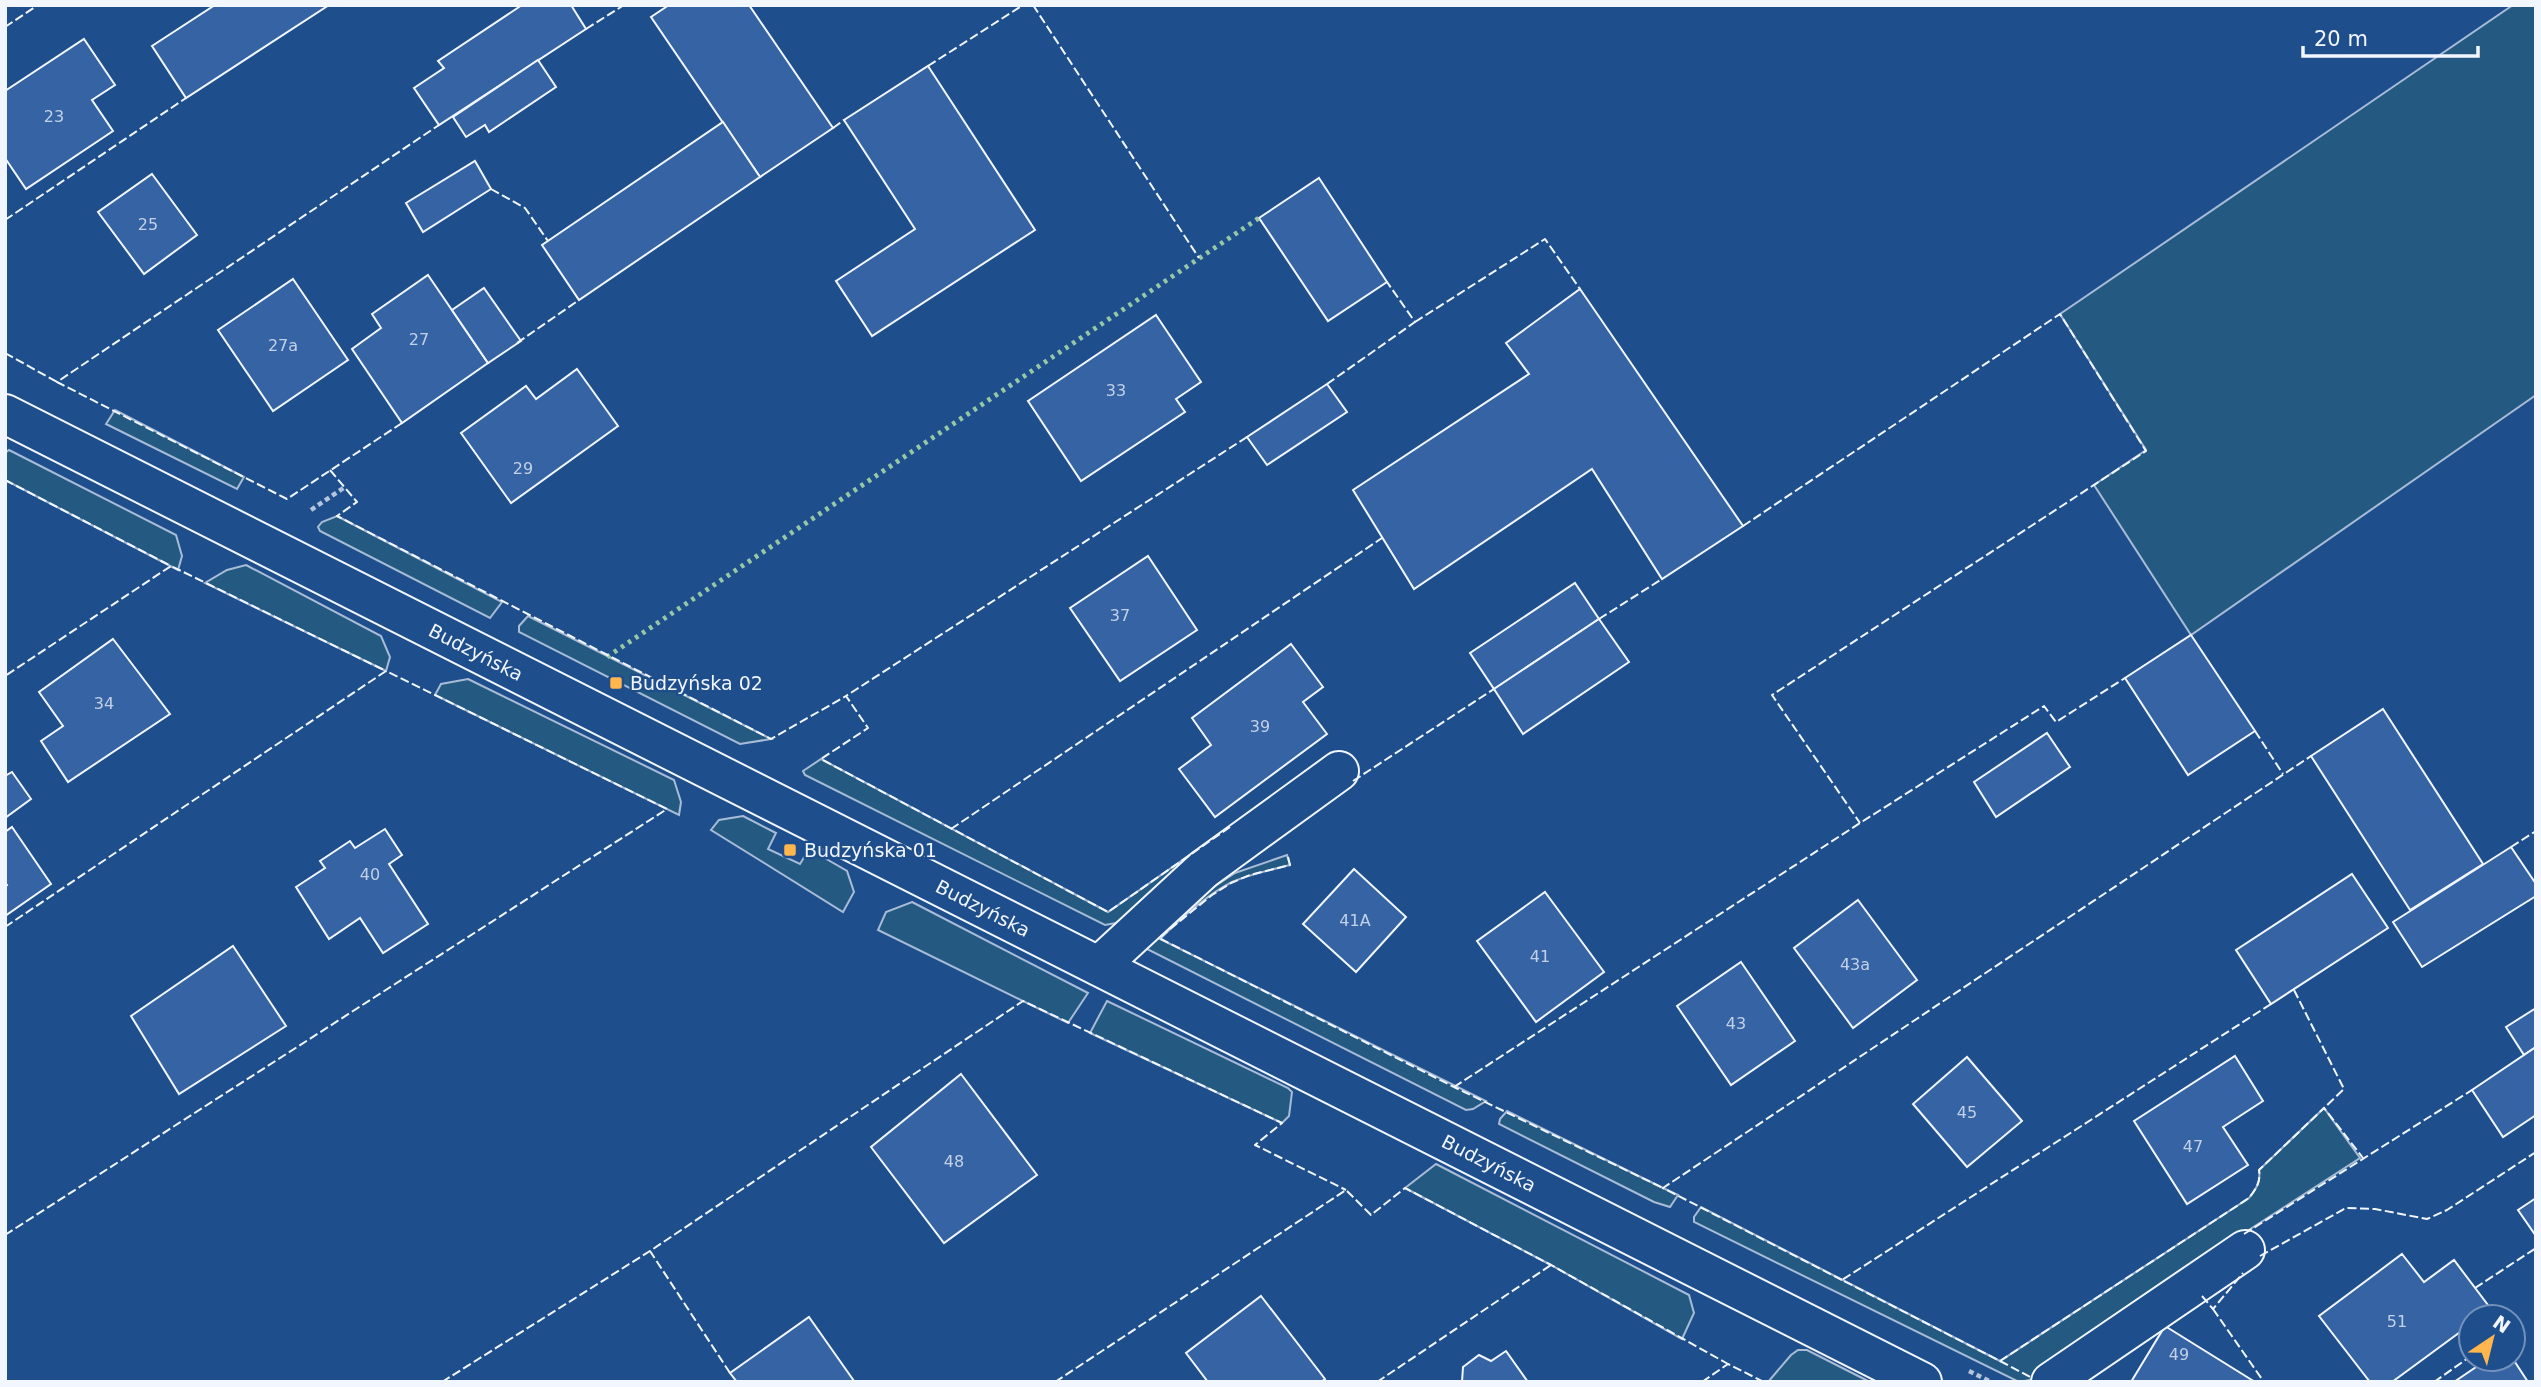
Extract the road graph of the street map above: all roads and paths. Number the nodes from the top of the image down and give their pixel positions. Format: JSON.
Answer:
{"nodes":[{"id":1,"x":5,"y":414,"type":"edge"},
{"id":2,"x":1339,"y":771,"type":"dead end"},
{"id":3,"x":1285,"y":844,"type":"dead end"},
{"id":4,"x":1205,"y":869,"type":"junction"},
{"id":5,"x":1099,"y":966,"type":"junction"},
{"id":6,"x":2245,"y":1250,"type":"dead end"},
{"id":7,"x":1922,"y":1382,"type":"edge"},
{"id":8,"x":2051,"y":1382,"type":"edge"}],
"edges":[{"from":1,"to":5,"type":"street","name":"Budzyńska"},
{"from":2,"to":4,"type":"street"},
{"from":3,"to":4,"type":"street"},
{"from":4,"to":5,"type":"street"},
{"from":5,"to":7,"type":"street","name":"Budzyńska"},
{"from":6,"to":8,"type":"street"}]}
